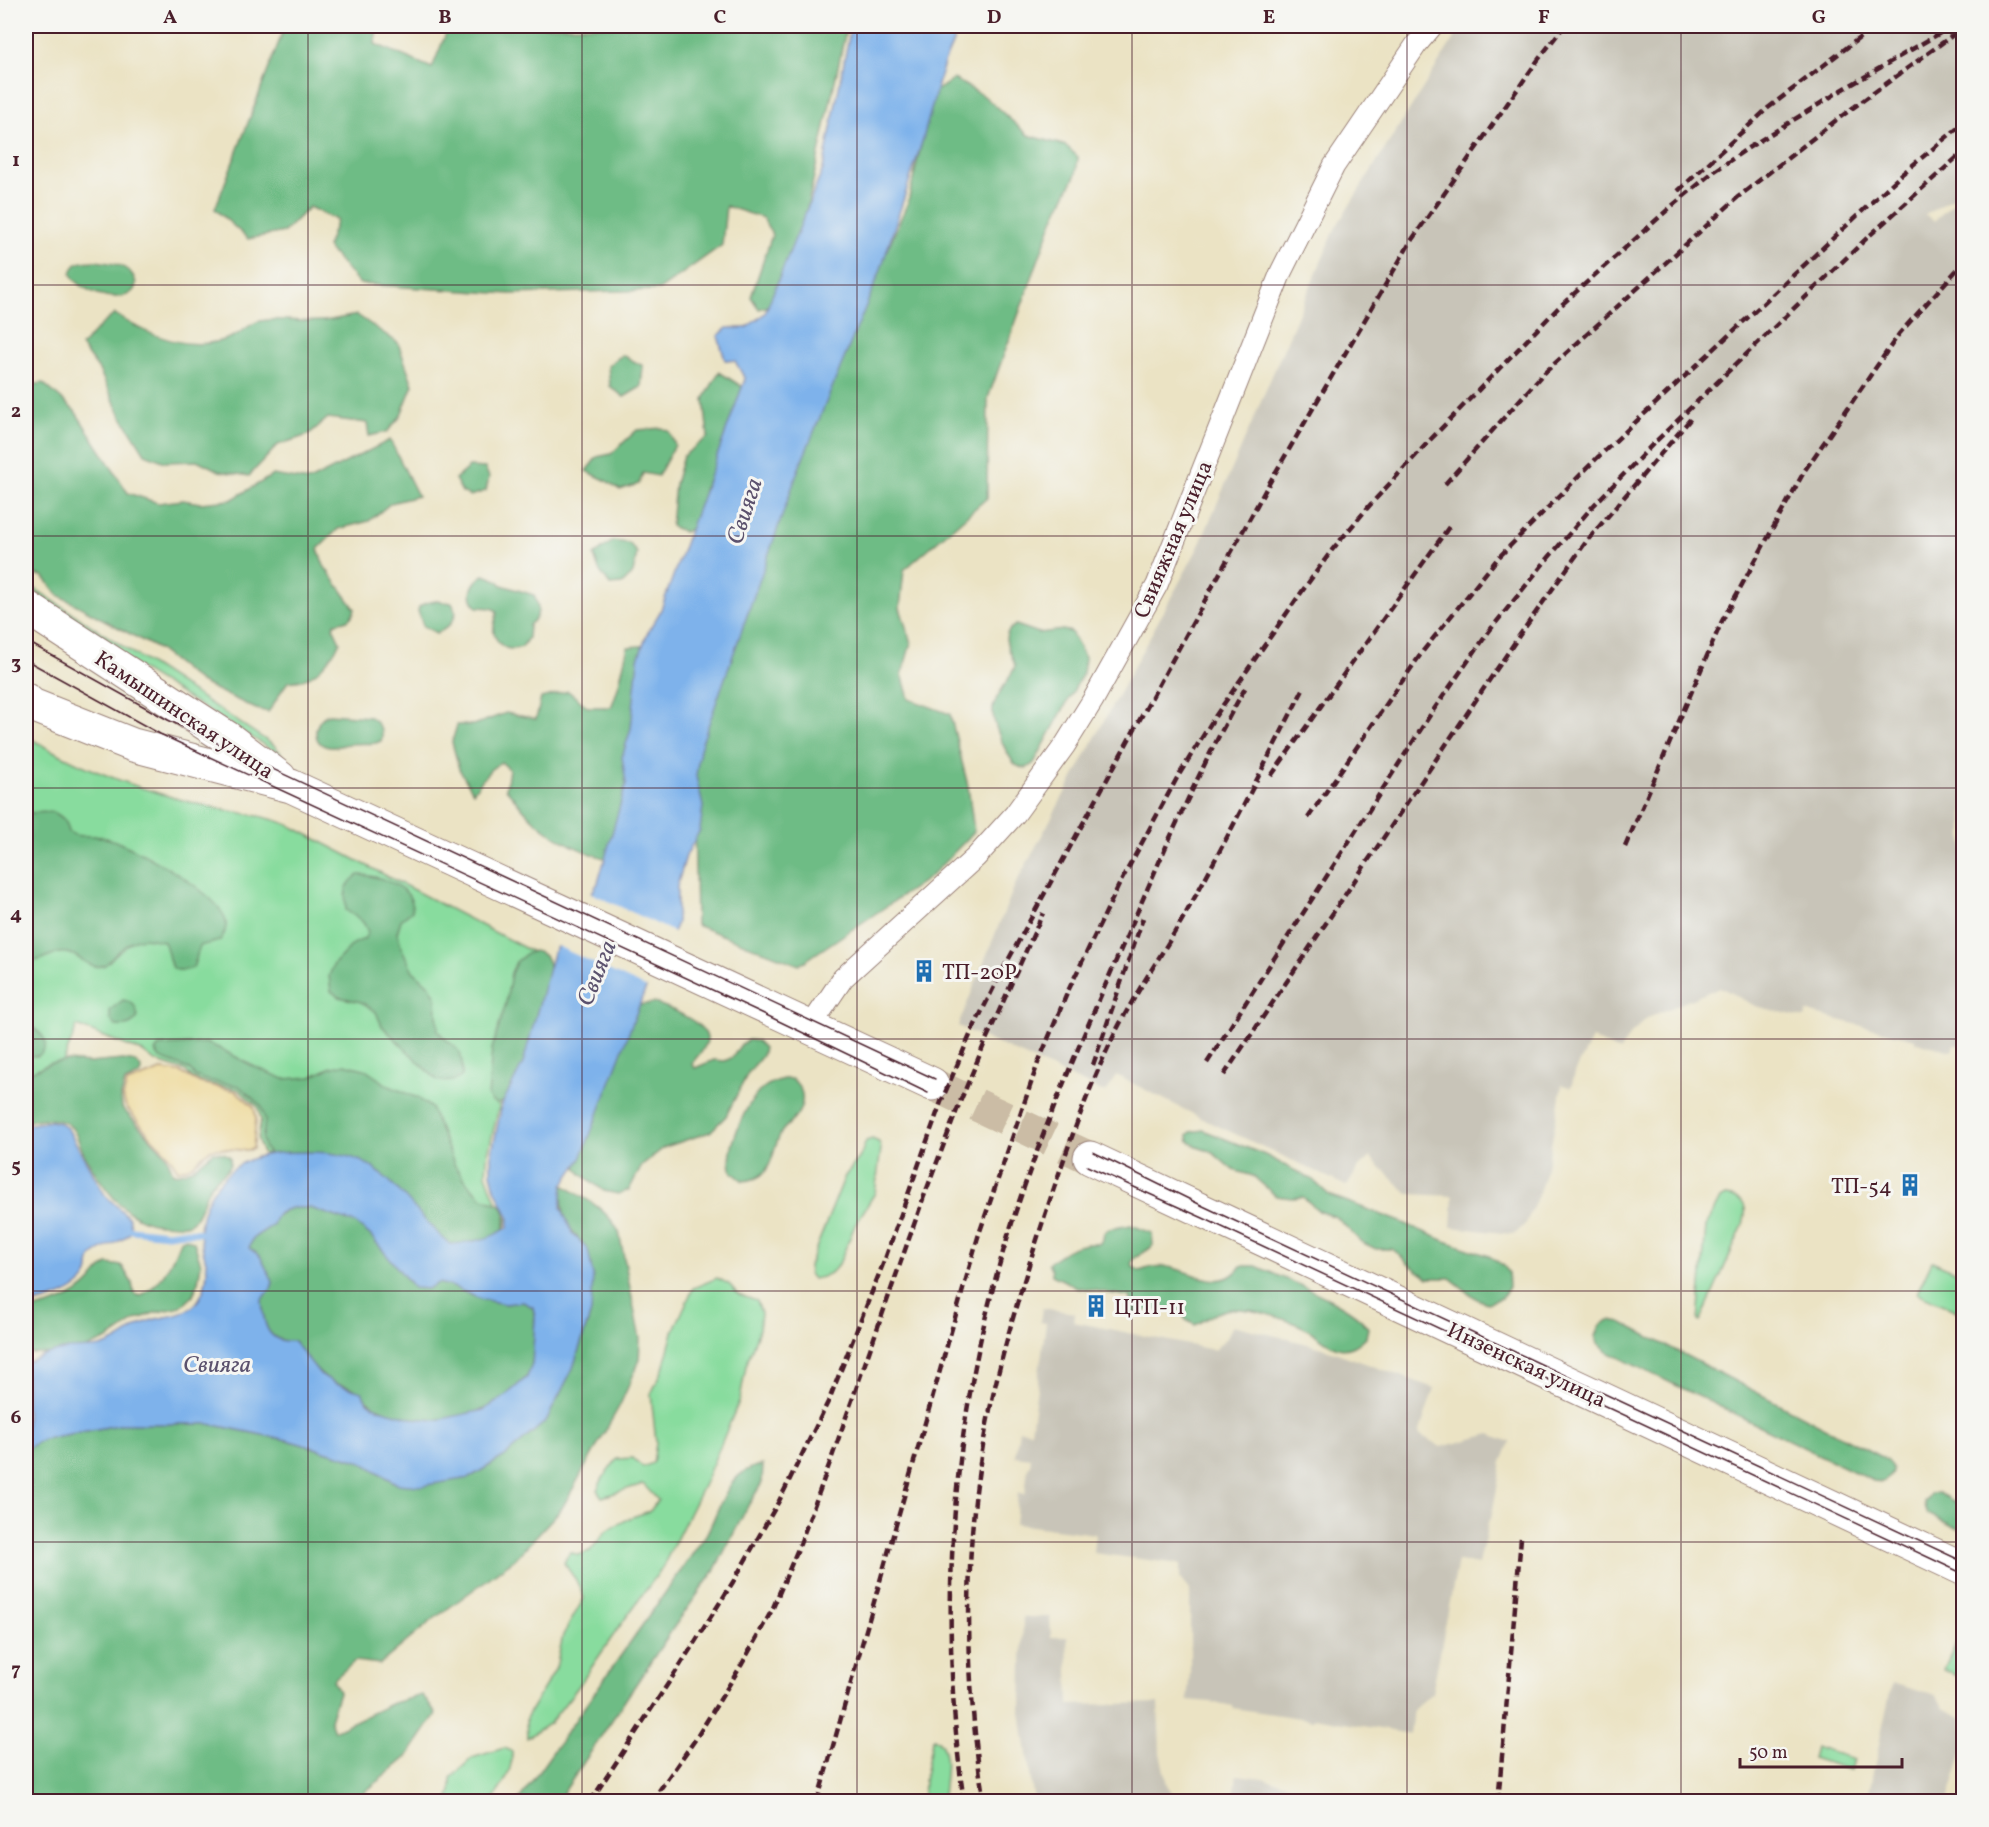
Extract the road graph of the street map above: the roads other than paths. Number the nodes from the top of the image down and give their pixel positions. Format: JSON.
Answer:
{"nodes":[{"id":1,"x":1432,"y":26,"type":"edge"},
{"id":2,"x":26,"y":608,"type":"edge"},
{"id":3,"x":26,"y":700,"type":"edge"},
{"id":4,"x":291,"y":786,"type":"junction"},
{"id":5,"x":810,"y":1027,"type":"junction"},
{"id":6,"x":932,"y":1084,"type":"tunnel mouth"},
{"id":7,"x":1090,"y":1158,"type":"tunnel mouth"},
{"id":8,"x":1964,"y":1569,"type":"edge"}],
"edges":[{"from":1,"to":5,"type":"street","name":"Свияжная улица"},
{"from":2,"to":4,"type":"main road","name":"Камышинская улица"},
{"from":3,"to":4,"type":"main road","name":"Камышинская улица"},
{"from":4,"to":5,"type":"main road"},
{"from":5,"to":6,"type":"main road"},
{"from":7,"to":8,"type":"main road","name":"Инзенская улица"}]}
